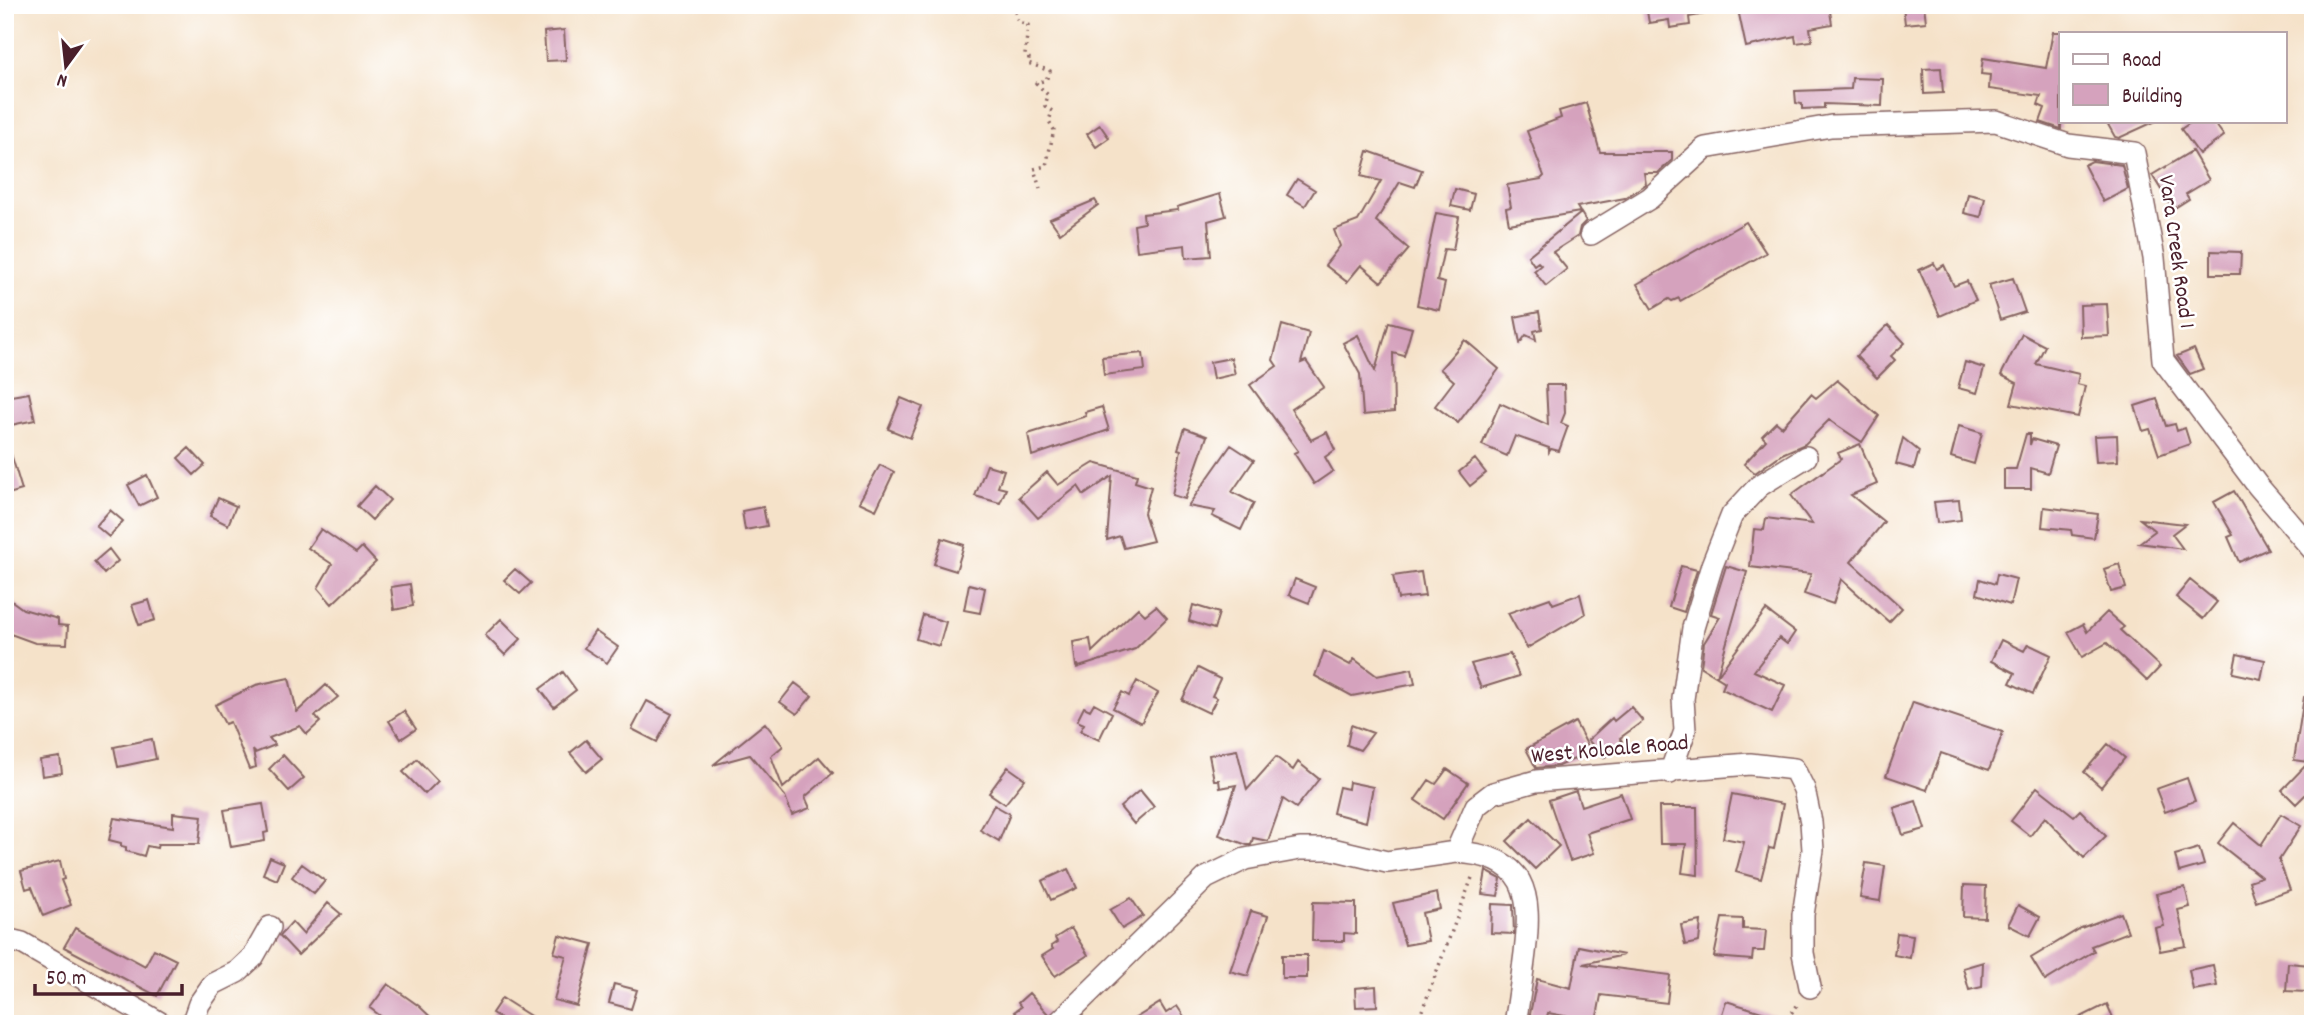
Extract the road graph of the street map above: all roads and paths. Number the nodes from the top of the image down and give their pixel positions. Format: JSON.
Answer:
{"nodes":[{"id":1,"x":1013,"y":5,"type":"edge"},
{"id":2,"x":1041,"y":192,"type":"dead end"},
{"id":3,"x":1591,"y":234,"type":"dead end"},
{"id":4,"x":1806,"y":457,"type":"dead end"},
{"id":5,"x":2313,"y":550,"type":"edge"},
{"id":6,"x":1670,"y":772,"type":"junction"},
{"id":7,"x":1456,"y":852,"type":"junction"},
{"id":8,"x":1482,"y":854,"type":"junction"},
{"id":9,"x":270,"y":927,"type":"dead end"},
{"id":10,"x":5,"y":939,"type":"edge"},
{"id":11,"x":1810,"y":988,"type":"joint"},
{"id":12,"x":162,"y":1024,"type":"edge"},
{"id":13,"x":192,"y":1024,"type":"edge"},
{"id":14,"x":1056,"y":1024,"type":"edge"},
{"id":15,"x":1417,"y":1024,"type":"edge"},
{"id":16,"x":1515,"y":1024,"type":"edge"},
{"id":17,"x":1783,"y":1024,"type":"edge"}],
"edges":[{"from":1,"to":2,"type":"path"},
{"from":3,"to":5,"type":"street","name":"Vara Creek Road 1"},
{"from":4,"to":6,"type":"street"},
{"from":6,"to":7,"type":"street","name":"West Koloale Road"},
{"from":6,"to":11,"type":"street","name":"West Koloale Road"},
{"from":7,"to":8,"type":"street"},
{"from":7,"to":14,"type":"street"},
{"from":8,"to":15,"type":"path"},
{"from":8,"to":16,"type":"street"},
{"from":9,"to":13,"type":"street"},
{"from":10,"to":12,"type":"street"},
{"from":11,"to":17,"type":"path"}]}
